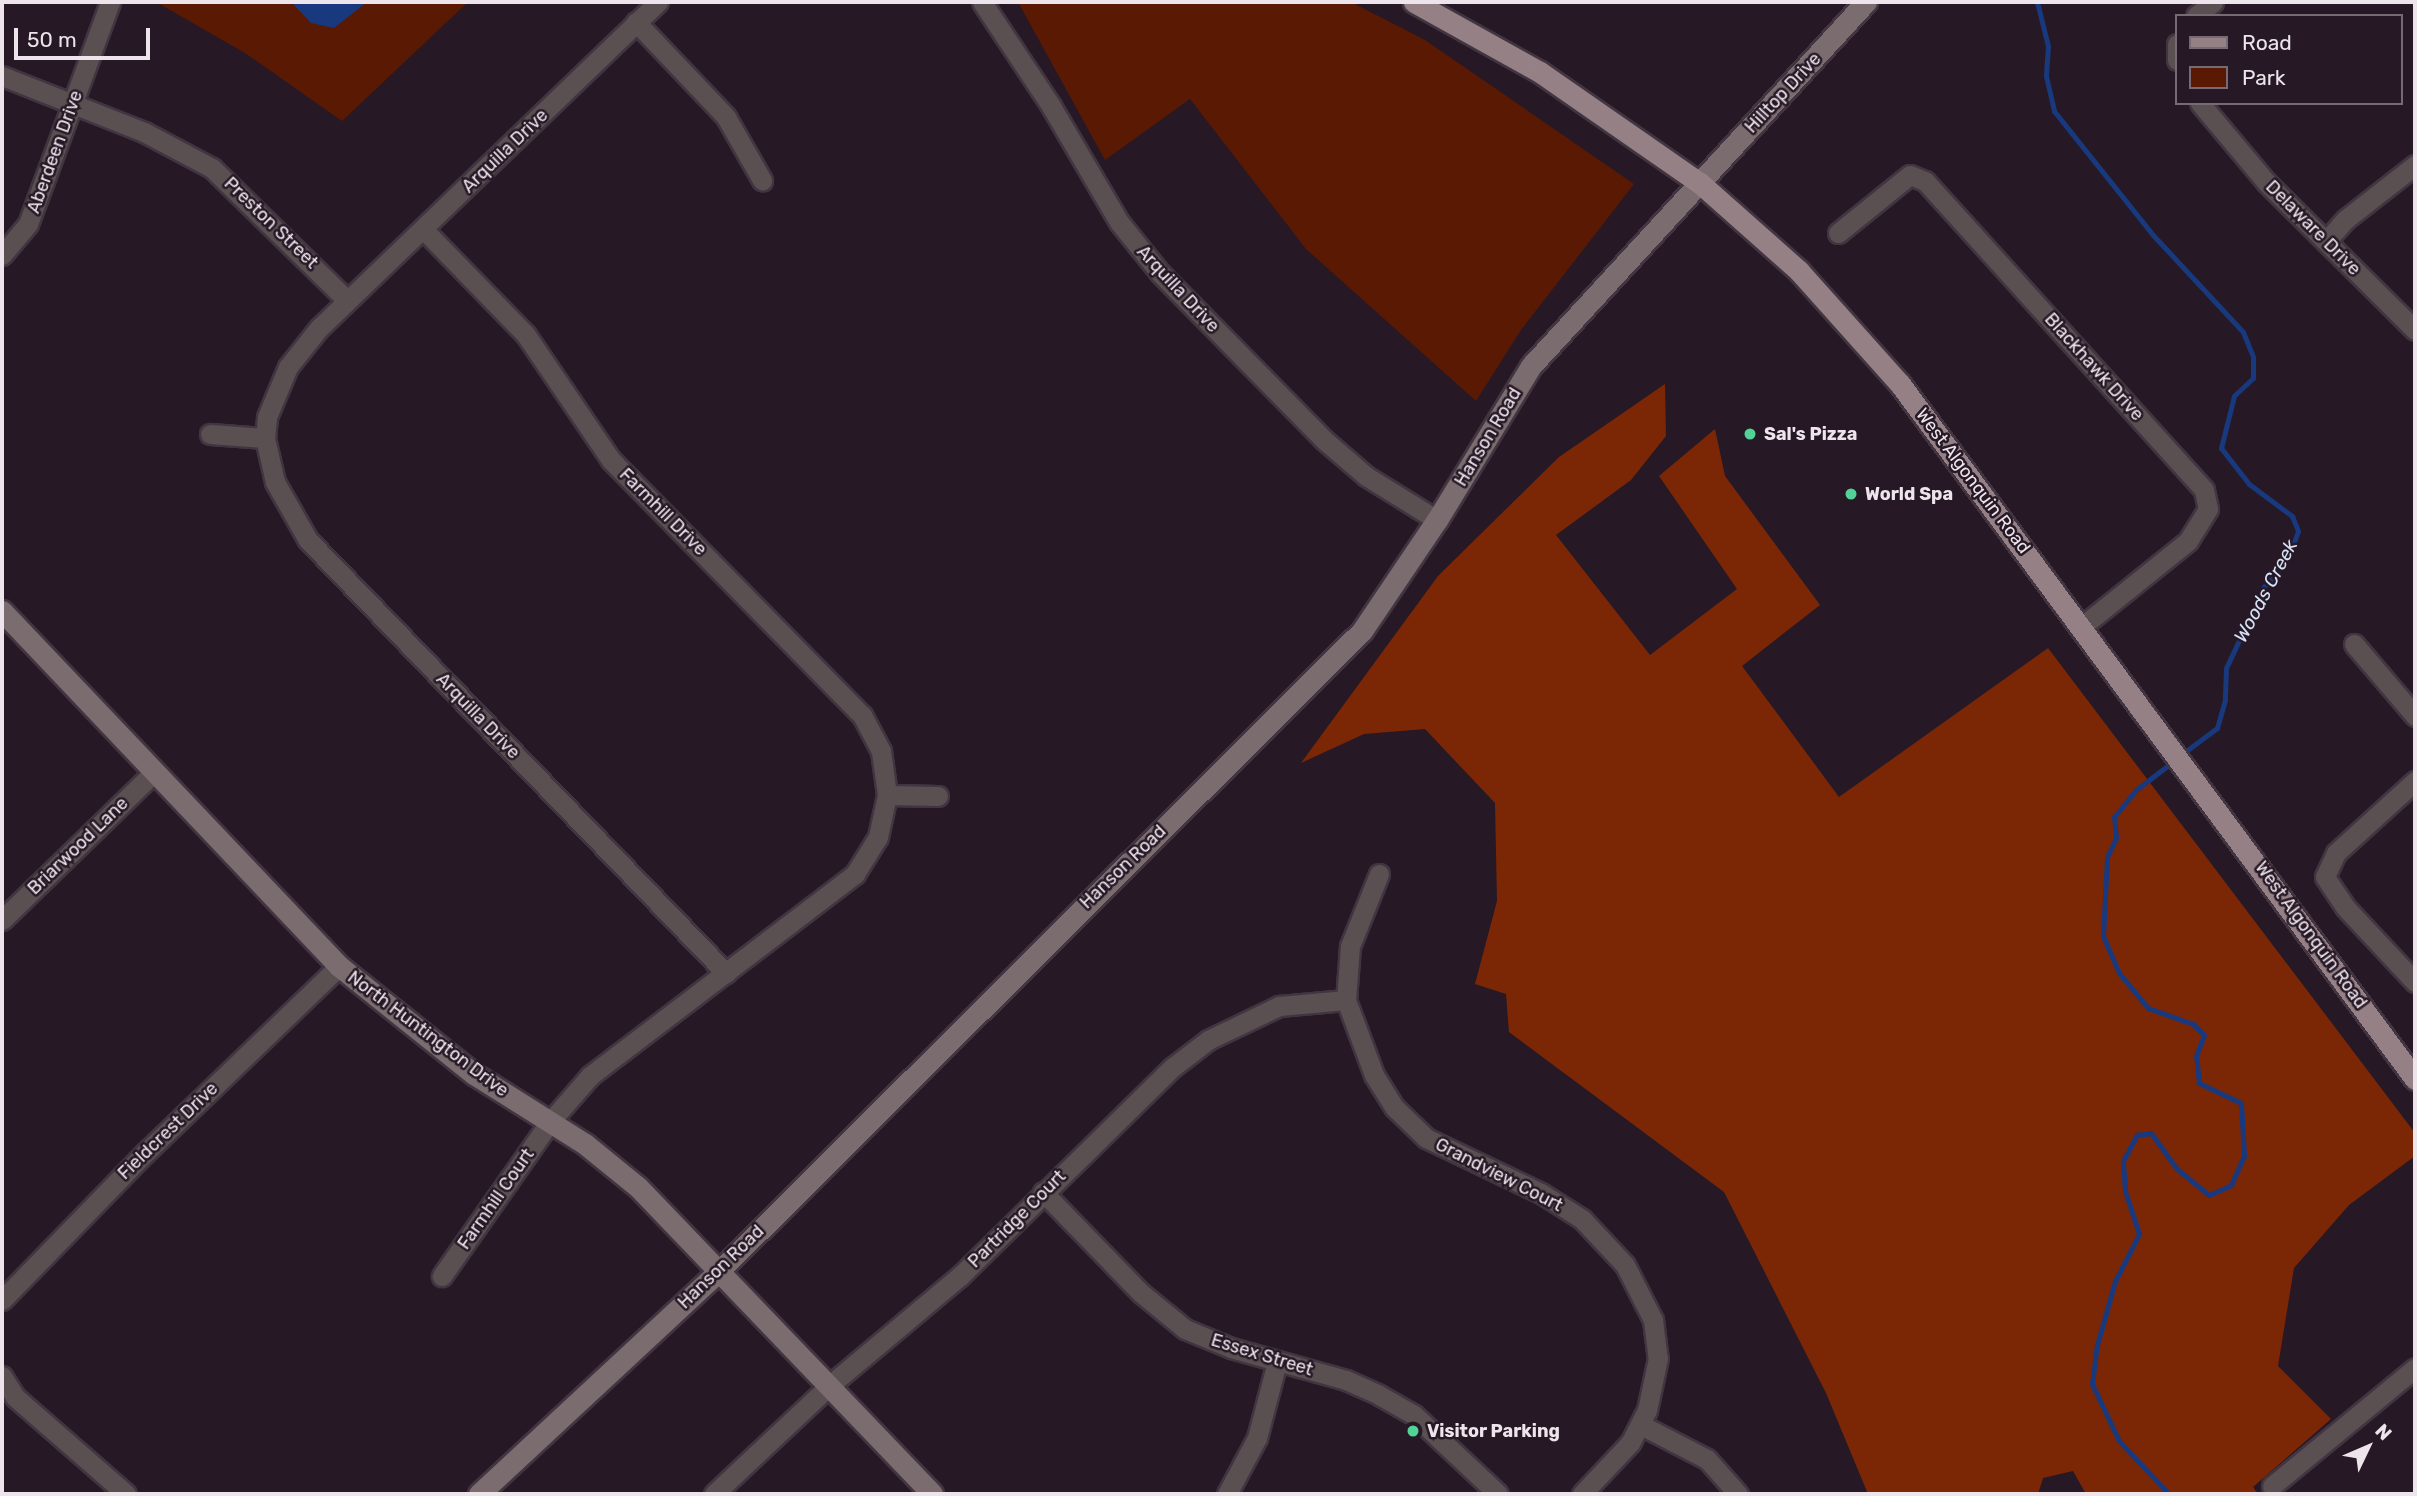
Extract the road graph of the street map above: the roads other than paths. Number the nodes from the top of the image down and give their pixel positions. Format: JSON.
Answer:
{"nodes":[{"id":1,"x":110,"y":2,"type":"edge"},
{"id":2,"x":658,"y":2,"type":"edge"},
{"id":3,"x":982,"y":2,"type":"edge"},
{"id":4,"x":1414,"y":2,"type":"edge"},
{"id":5,"x":1866,"y":2,"type":"edge"},
{"id":6,"x":2213,"y":2,"type":"edge"},
{"id":7,"x":2198,"y":14,"type":"edge"},
{"id":8,"x":636,"y":22,"type":"junction"},
{"id":9,"x":2,"y":76,"type":"edge"},
{"id":10,"x":74,"y":104,"type":"junction"},
{"id":11,"x":2202,"y":105,"type":"edge"},
{"id":12,"x":2415,"y":165,"type":"edge"},
{"id":13,"x":762,"y":180,"type":"dead end"},
{"id":14,"x":1700,"y":183,"type":"junction"},
{"id":15,"x":424,"y":230,"type":"junction"},
{"id":16,"x":1838,"y":233,"type":"dead end"},
{"id":17,"x":2327,"y":240,"type":"junction"},
{"id":18,"x":2,"y":255,"type":"edge"},
{"id":19,"x":347,"y":300,"type":"junction"},
{"id":20,"x":2415,"y":330,"type":"edge"},
{"id":21,"x":210,"y":434,"type":"dead end"},
{"id":22,"x":265,"y":438,"type":"junction"},
{"id":23,"x":1437,"y":520,"type":"junction"},
{"id":24,"x":2,"y":611,"type":"edge"},
{"id":25,"x":2081,"y":627,"type":"junction"},
{"id":26,"x":2354,"y":645,"type":"dead end"},
{"id":27,"x":2415,"y":716,"type":"edge"},
{"id":28,"x":154,"y":772,"type":"junction"},
{"id":29,"x":2415,"y":781,"type":"edge"},
{"id":30,"x":887,"y":795,"type":"junction"},
{"id":31,"x":938,"y":796,"type":"dead end"},
{"id":32,"x":1379,"y":874,"type":"dead end"},
{"id":33,"x":2,"y":920,"type":"edge"},
{"id":34,"x":338,"y":966,"type":"junction"},
{"id":35,"x":726,"y":973,"type":"junction"},
{"id":36,"x":2415,"y":982,"type":"edge"},
{"id":37,"x":1346,"y":1000,"type":"junction"},
{"id":38,"x":2415,"y":1079,"type":"edge"},
{"id":39,"x":549,"y":1122,"type":"junction"},
{"id":40,"x":1043,"y":1192,"type":"junction"},
{"id":41,"x":719,"y":1271,"type":"junction"},
{"id":42,"x":442,"y":1276,"type":"dead end"},
{"id":43,"x":2,"y":1300,"type":"edge"},
{"id":44,"x":1277,"y":1362,"type":"junction"},
{"id":45,"x":2415,"y":1368,"type":"edge"},
{"id":46,"x":2,"y":1376,"type":"edge"},
{"id":47,"x":830,"y":1385,"type":"junction"},
{"id":48,"x":1641,"y":1425,"type":"junction"},
{"id":49,"x":2272,"y":1486,"type":"dead end"},
{"id":50,"x":125,"y":1494,"type":"edge"},
{"id":51,"x":479,"y":1494,"type":"edge"},
{"id":52,"x":714,"y":1494,"type":"edge"},
{"id":53,"x":932,"y":1494,"type":"edge"},
{"id":54,"x":1227,"y":1494,"type":"edge"},
{"id":55,"x":1498,"y":1494,"type":"edge"},
{"id":56,"x":1581,"y":1494,"type":"edge"},
{"id":57,"x":1738,"y":1494,"type":"edge"}],
"edges":[{"from":1,"to":10,"type":"street","name":"Aberdeen Drive"},
{"from":2,"to":8,"type":"street","name":"Arquilla Drive"},
{"from":3,"to":23,"type":"street","name":"Arquilla Drive"},
{"from":4,"to":14,"type":"main road","name":"West Algonquin Road"},
{"from":5,"to":14,"type":"street","name":"Hilltop Drive"},
{"from":6,"to":7,"type":"street"},
{"from":8,"to":13,"type":"street"},
{"from":8,"to":15,"type":"street","name":"Arquilla Drive"},
{"from":9,"to":10,"type":"street","name":"Preston Street"},
{"from":10,"to":18,"type":"street","name":"Aberdeen Drive"},
{"from":10,"to":19,"type":"street","name":"Preston Street"},
{"from":11,"to":17,"type":"street","name":"Delaware Drive"},
{"from":12,"to":17,"type":"street"},
{"from":14,"to":23,"type":"street","name":"Hanson Road"},
{"from":14,"to":25,"type":"main road","name":"West Algonquin Road"},
{"from":15,"to":19,"type":"street","name":"Arquilla Drive"},
{"from":15,"to":30,"type":"street","name":"Farmhill Drive"},
{"from":16,"to":25,"type":"street","name":"Blackhawk Drive"},
{"from":17,"to":20,"type":"street","name":"Delaware Drive"},
{"from":19,"to":22,"type":"street","name":"Arquilla Drive"},
{"from":21,"to":22,"type":"street"},
{"from":22,"to":35,"type":"street","name":"Arquilla Drive"},
{"from":23,"to":41,"type":"street","name":"Hanson Road"},
{"from":24,"to":28,"type":"street","name":"North Huntington Drive"},
{"from":25,"to":38,"type":"main road","name":"West Algonquin Road"},
{"from":26,"to":27,"type":"street"},
{"from":28,"to":33,"type":"street","name":"Briarwood Lane"},
{"from":28,"to":34,"type":"street","name":"North Huntington Drive"},
{"from":29,"to":36,"type":"street"},
{"from":30,"to":31,"type":"street"},
{"from":30,"to":35,"type":"street","name":"Farmhill Drive"},
{"from":32,"to":37,"type":"street","name":"Grandview Court"},
{"from":34,"to":39,"type":"street","name":"North Huntington Drive"},
{"from":34,"to":43,"type":"street","name":"Fieldcrest Drive"},
{"from":35,"to":39,"type":"street","name":"Farmhill Drive"},
{"from":37,"to":40,"type":"street","name":"Partridge Court"},
{"from":37,"to":48,"type":"street","name":"Grandview Court"},
{"from":39,"to":41,"type":"street","name":"North Huntington Drive"},
{"from":39,"to":42,"type":"street","name":"Farmhill Court"},
{"from":40,"to":44,"type":"street","name":"Essex Street"},
{"from":40,"to":47,"type":"street","name":"Partridge Court"},
{"from":41,"to":47,"type":"street","name":"North Huntington Drive"},
{"from":41,"to":51,"type":"street","name":"Hanson Road"},
{"from":44,"to":54,"type":"street"},
{"from":44,"to":55,"type":"street","name":"Essex Street"},
{"from":45,"to":49,"type":"street"},
{"from":46,"to":50,"type":"street"},
{"from":47,"to":52,"type":"street","name":"Partridge Court"},
{"from":47,"to":53,"type":"street","name":"North Huntington Drive"},
{"from":48,"to":56,"type":"street","name":"Grandview Court"},
{"from":48,"to":57,"type":"street"}]}
